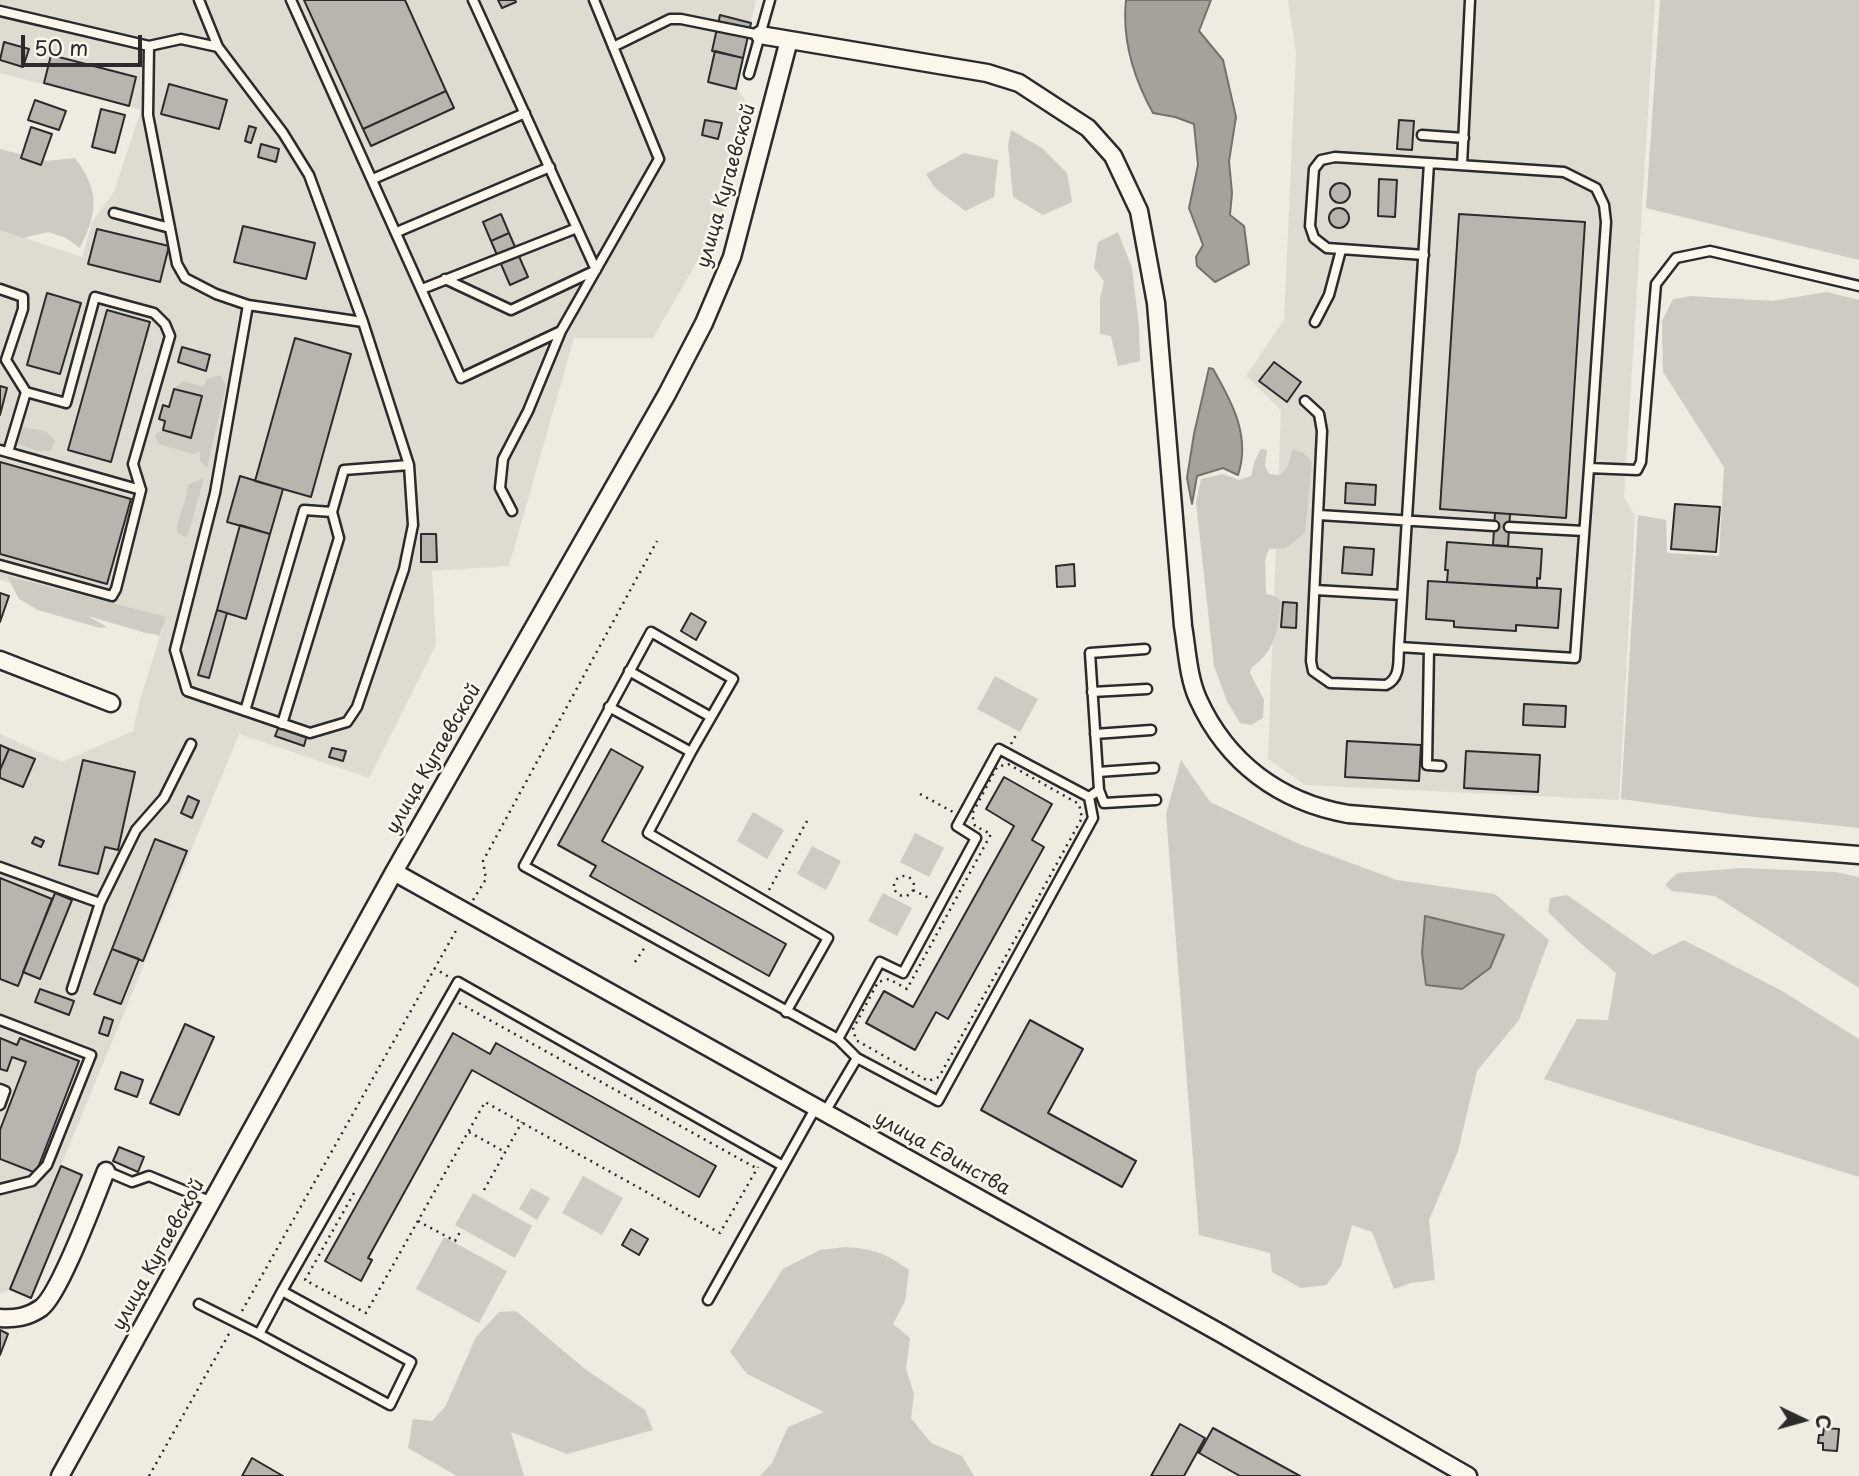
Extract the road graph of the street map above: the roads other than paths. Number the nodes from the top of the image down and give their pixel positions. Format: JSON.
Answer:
{"nodes":[{"id":1,"x":199,"y":0,"type":"edge"},
{"id":2,"x":291,"y":0,"type":"edge"},
{"id":3,"x":473,"y":0,"type":"edge"},
{"id":4,"x":594,"y":0,"type":"edge"},
{"id":5,"x":770,"y":0,"type":"edge"},
{"id":6,"x":1470,"y":0,"type":"edge"},
{"id":7,"x":0,"y":11,"type":"edge"},
{"id":8,"x":760,"y":35,"type":"junction"},
{"id":9,"x":789,"y":40,"type":"junction"},
{"id":10,"x":149,"y":46,"type":"junction"},
{"id":11,"x":218,"y":47,"type":"junction"},
{"id":12,"x":613,"y":47,"type":"junction"},
{"id":13,"x":749,"y":74,"type":"dead end"},
{"id":14,"x":525,"y":113,"type":"junction"},
{"id":15,"x":1422,"y":135,"type":"dead end"},
{"id":16,"x":1464,"y":138,"type":"junction"},
{"id":17,"x":1429,"y":163,"type":"junction"},
{"id":18,"x":1462,"y":165,"type":"junction"},
{"id":19,"x":550,"y":167,"type":"junction"},
{"id":20,"x":373,"y":179,"type":"junction"},
{"id":21,"x":114,"y":213,"type":"dead end"},
{"id":22,"x":170,"y":228,"type":"junction"},
{"id":23,"x":577,"y":228,"type":"junction"},
{"id":24,"x":397,"y":232,"type":"junction"},
{"id":25,"x":1341,"y":250,"type":"junction"},
{"id":26,"x":1423,"y":255,"type":"junction"},
{"id":27,"x":596,"y":270,"type":"junction"},
{"id":28,"x":445,"y":279,"type":"junction"},
{"id":29,"x":1859,"y":286,"type":"edge"},
{"id":30,"x":0,"y":289,"type":"edge"},
{"id":31,"x":422,"y":289,"type":"junction"},
{"id":32,"x":248,"y":304,"type":"junction"},
{"id":33,"x":363,"y":322,"type":"junction"},
{"id":34,"x":1315,"y":322,"type":"dead end"},
{"id":35,"x":561,"y":331,"type":"junction"},
{"id":36,"x":26,"y":393,"type":"junction"},
{"id":37,"x":1305,"y":401,"type":"dead end"},
{"id":38,"x":4,"y":451,"type":"edge"},
{"id":39,"x":409,"y":465,"type":"junction"},
{"id":40,"x":1589,"y":468,"type":"junction"},
{"id":41,"x":141,"y":490,"type":"junction"},
{"id":42,"x":512,"y":510,"type":"dead end"},
{"id":43,"x":332,"y":512,"type":"junction"},
{"id":44,"x":1319,"y":515,"type":"junction"},
{"id":45,"x":1407,"y":520,"type":"junction"},
{"id":46,"x":1494,"y":526,"type":"dead end"},
{"id":47,"x":1509,"y":527,"type":"dead end"},
{"id":48,"x":1584,"y":531,"type":"junction"},
{"id":49,"x":0,"y":565,"type":"edge"},
{"id":50,"x":1315,"y":590,"type":"junction"},
{"id":51,"x":1402,"y":595,"type":"junction"},
{"id":52,"x":1399,"y":647,"type":"junction"},
{"id":53,"x":1145,"y":649,"type":"dead end"},
{"id":54,"x":1429,"y":649,"type":"junction"},
{"id":55,"x":0,"y":660,"type":"edge"},
{"id":56,"x":629,"y":671,"type":"junction"},
{"id":57,"x":1147,"y":689,"type":"dead end"},
{"id":58,"x":1092,"y":692,"type":"junction"},
{"id":59,"x":111,"y":703,"type":"dead end"},
{"id":60,"x":609,"y":707,"type":"junction"},
{"id":61,"x":245,"y":711,"type":"junction"},
{"id":62,"x":711,"y":718,"type":"junction"},
{"id":63,"x":282,"y":724,"type":"junction"},
{"id":64,"x":1151,"y":730,"type":"dead end"},
{"id":65,"x":1095,"y":734,"type":"junction"},
{"id":66,"x":191,"y":744,"type":"dead end"},
{"id":67,"x":691,"y":752,"type":"junction"},
{"id":68,"x":1441,"y":766,"type":"dead end"},
{"id":69,"x":1154,"y":768,"type":"dead end"},
{"id":70,"x":1098,"y":772,"type":"junction"},
{"id":71,"x":1099,"y":790,"type":"junction"},
{"id":72,"x":1089,"y":797,"type":"junction"},
{"id":73,"x":1156,"y":800,"type":"dead end"},
{"id":74,"x":1859,"y":855,"type":"edge"},
{"id":75,"x":0,"y":867,"type":"edge"},
{"id":76,"x":394,"y":872,"type":"junction"},
{"id":77,"x":100,"y":902,"type":"junction"},
{"id":78,"x":72,"y":989,"type":"dead end"},
{"id":79,"x":786,"y":1012,"type":"junction"},
{"id":80,"x":0,"y":1020,"type":"edge"},
{"id":81,"x":838,"y":1039,"type":"junction"},
{"id":82,"x":857,"y":1058,"type":"junction"},
{"id":83,"x":0,"y":1089,"type":"edge"},
{"id":84,"x":0,"y":1105,"type":"edge"},
{"id":85,"x":820,"y":1110,"type":"junction"},
{"id":86,"x":783,"y":1166,"type":"junction"},
{"id":87,"x":106,"y":1171,"type":"joint"},
{"id":88,"x":0,"y":1189,"type":"edge"},
{"id":89,"x":212,"y":1202,"type":"junction"},
{"id":90,"x":282,"y":1292,"type":"junction"},
{"id":91,"x":708,"y":1300,"type":"dead end"},
{"id":92,"x":199,"y":1304,"type":"dead end"},
{"id":93,"x":0,"y":1318,"type":"edge"},
{"id":94,"x":259,"y":1334,"type":"junction"},
{"id":95,"x":1459,"y":1474,"type":"edge"},
{"id":96,"x":60,"y":1476,"type":"edge"}],
"edges":[{"from":1,"to":11,"type":"lane"},
{"from":2,"to":20,"type":"lane"},
{"from":3,"to":14,"type":"lane"},
{"from":4,"to":12,"type":"lane"},
{"from":5,"to":8,"type":"lane"},
{"from":6,"to":16,"type":"lane"},
{"from":7,"to":10,"type":"lane"},
{"from":8,"to":9,"type":"street"},
{"from":8,"to":12,"type":"lane"},
{"from":8,"to":13,"type":"lane"},
{"from":9,"to":74,"type":"street"},
{"from":9,"to":76,"type":"street","name":"улица Кугаевской"},
{"from":10,"to":11,"type":"lane"},
{"from":10,"to":22,"type":"lane"},
{"from":11,"to":33,"type":"lane"},
{"from":12,"to":27,"type":"lane"},
{"from":14,"to":19,"type":"lane"},
{"from":14,"to":20,"type":"lane"},
{"from":15,"to":16,"type":"lane"},
{"from":16,"to":18,"type":"lane"},
{"from":17,"to":18,"type":"lane"},
{"from":17,"to":25,"type":"lane"},
{"from":17,"to":26,"type":"lane"},
{"from":18,"to":40,"type":"lane"},
{"from":19,"to":23,"type":"lane"},
{"from":19,"to":24,"type":"lane"},
{"from":20,"to":24,"type":"lane"},
{"from":21,"to":22,"type":"lane"},
{"from":22,"to":32,"type":"lane"},
{"from":23,"to":27,"type":"lane"},
{"from":23,"to":28,"type":"lane"},
{"from":24,"to":31,"type":"lane"},
{"from":25,"to":26,"type":"lane"},
{"from":25,"to":34,"type":"lane"},
{"from":26,"to":45,"type":"lane"},
{"from":27,"to":28,"type":"lane"},
{"from":27,"to":35,"type":"lane"},
{"from":28,"to":31,"type":"lane"},
{"from":29,"to":40,"type":"lane"},
{"from":30,"to":36,"type":"lane"},
{"from":31,"to":35,"type":"lane"},
{"from":32,"to":33,"type":"lane"},
{"from":32,"to":61,"type":"lane"},
{"from":33,"to":39,"type":"lane"},
{"from":35,"to":42,"type":"lane"},
{"from":36,"to":38,"type":"lane"},
{"from":36,"to":41,"type":"lane"},
{"from":37,"to":44,"type":"lane"},
{"from":38,"to":41,"type":"lane"},
{"from":39,"to":43,"type":"lane"},
{"from":39,"to":63,"type":"lane"},
{"from":40,"to":48,"type":"lane"},
{"from":41,"to":49,"type":"lane"},
{"from":43,"to":61,"type":"lane"},
{"from":43,"to":63,"type":"lane"},
{"from":44,"to":45,"type":"lane"},
{"from":44,"to":50,"type":"lane"},
{"from":45,"to":46,"type":"lane"},
{"from":45,"to":51,"type":"lane"},
{"from":47,"to":48,"type":"lane"},
{"from":48,"to":54,"type":"lane"},
{"from":50,"to":51,"type":"lane"},
{"from":50,"to":52,"type":"lane"},
{"from":51,"to":52,"type":"lane"},
{"from":52,"to":54,"type":"lane"},
{"from":53,"to":58,"type":"lane"},
{"from":54,"to":68,"type":"lane"},
{"from":55,"to":59,"type":"street"},
{"from":56,"to":60,"type":"lane"},
{"from":56,"to":62,"type":"lane"},
{"from":56,"to":62,"type":"lane"},
{"from":57,"to":58,"type":"lane"},
{"from":58,"to":65,"type":"lane"},
{"from":60,"to":67,"type":"lane"},
{"from":60,"to":79,"type":"lane"},
{"from":61,"to":63,"type":"lane"},
{"from":62,"to":67,"type":"lane"},
{"from":64,"to":65,"type":"lane"},
{"from":65,"to":70,"type":"lane"},
{"from":66,"to":77,"type":"lane"},
{"from":67,"to":79,"type":"lane"},
{"from":69,"to":70,"type":"lane"},
{"from":70,"to":71,"type":"lane"},
{"from":71,"to":72,"type":"lane"},
{"from":71,"to":73,"type":"lane"},
{"from":72,"to":81,"type":"lane"},
{"from":72,"to":82,"type":"lane"},
{"from":75,"to":77,"type":"lane"},
{"from":76,"to":85,"type":"street","name":"улица Единства"},
{"from":76,"to":89,"type":"street","name":"улица Кугаевской"},
{"from":77,"to":78,"type":"lane"},
{"from":79,"to":81,"type":"lane"},
{"from":80,"to":88,"type":"lane"},
{"from":81,"to":82,"type":"lane"},
{"from":82,"to":85,"type":"lane"},
{"from":83,"to":84,"type":"lane"},
{"from":85,"to":86,"type":"lane"},
{"from":85,"to":95,"type":"street","name":"улица Единства"},
{"from":86,"to":90,"type":"lane"},
{"from":86,"to":91,"type":"lane"},
{"from":87,"to":89,"type":"lane"},
{"from":87,"to":93,"type":"street"},
{"from":89,"to":96,"type":"street","name":"улица Кугаевской"},
{"from":90,"to":94,"type":"lane"},
{"from":90,"to":94,"type":"lane"},
{"from":92,"to":94,"type":"lane"}]}
